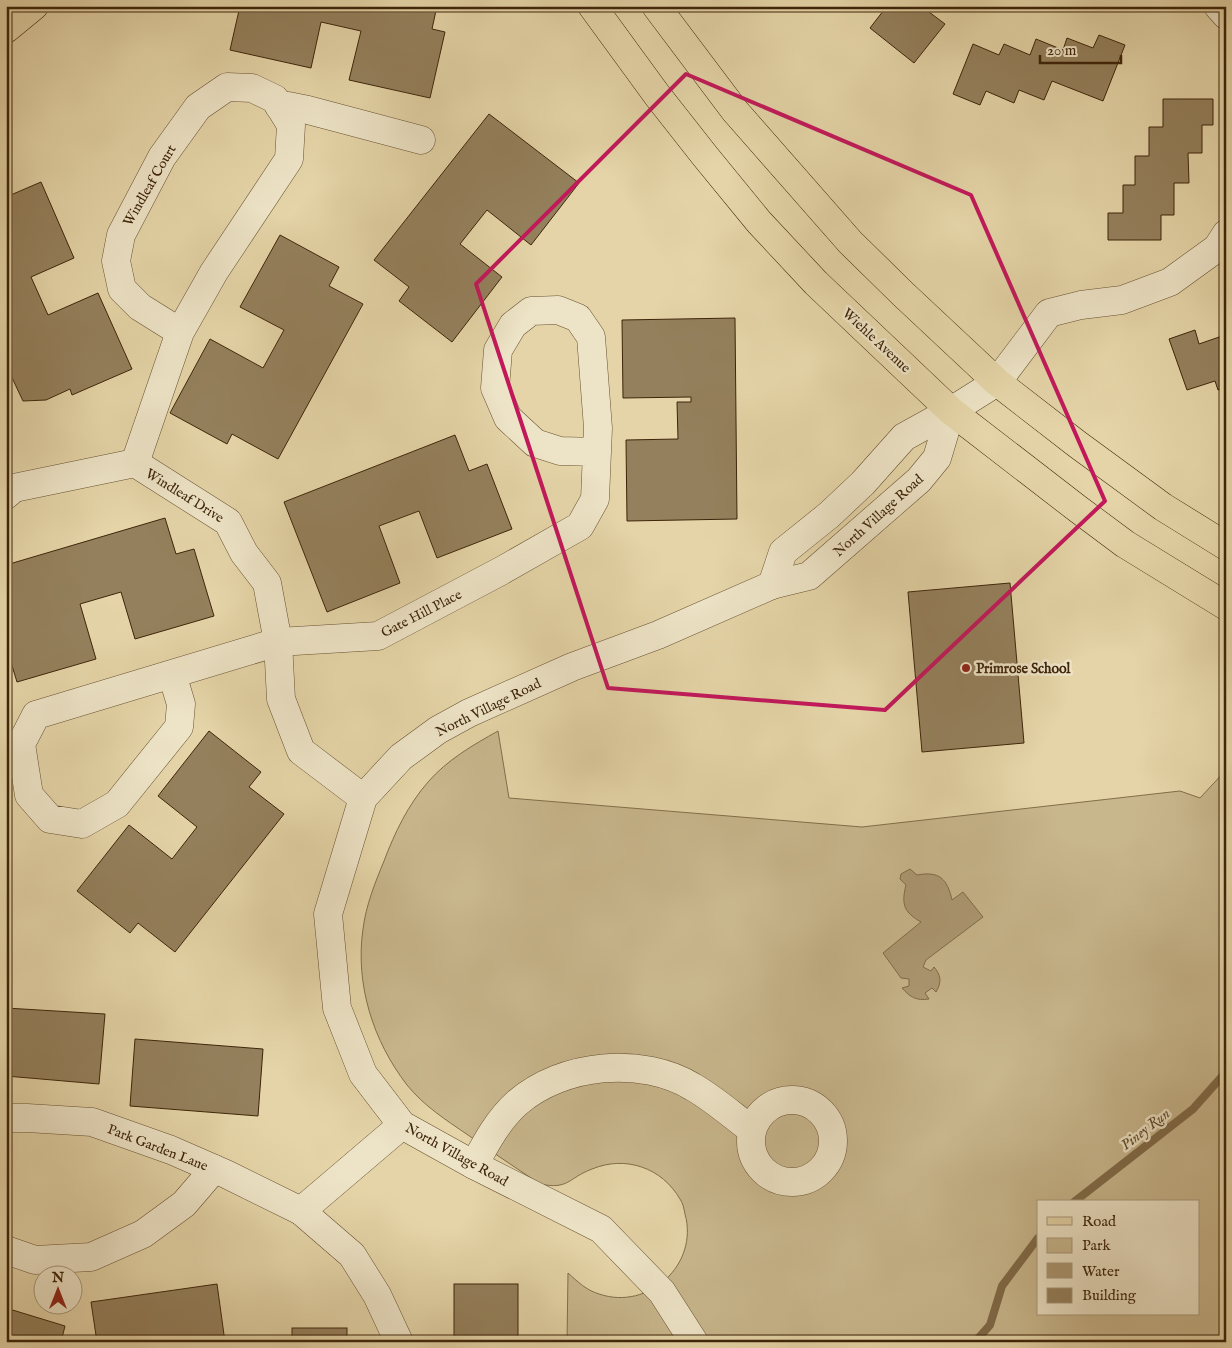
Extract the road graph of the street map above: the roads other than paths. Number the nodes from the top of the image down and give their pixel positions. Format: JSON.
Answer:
{"nodes":[{"id":1,"x":34,"y":6,"type":"edge"},
{"id":2,"x":592,"y":6,"type":"edge"},
{"id":3,"x":656,"y":6,"type":"edge"},
{"id":4,"x":1218,"y":6,"type":"edge"},
{"id":5,"x":1226,"y":15,"type":"edge"},
{"id":6,"x":6,"y":29,"type":"edge"},
{"id":7,"x":279,"y":106,"type":"junction"},
{"id":8,"x":421,"y":140,"type":"dead end"},
{"id":9,"x":1226,"y":234,"type":"edge"},
{"id":10,"x":180,"y":332,"type":"junction"},
{"id":11,"x":997,"y":382,"type":"junction"},
{"id":12,"x":951,"y":411,"type":"junction"},
{"id":13,"x":597,"y":452,"type":"junction"},
{"id":14,"x":135,"y":463,"type":"junction"},
{"id":15,"x":6,"y":495,"type":"edge"},
{"id":16,"x":1226,"y":546,"type":"edge"},
{"id":17,"x":772,"y":585,"type":"junction"},
{"id":18,"x":1226,"y":606,"type":"edge"},
{"id":19,"x":278,"y":642,"type":"junction"},
{"id":20,"x":172,"y":674,"type":"junction"},
{"id":21,"x":363,"y":798,"type":"junction"},
{"id":22,"x":6,"y":1118,"type":"edge"},
{"id":23,"x":402,"y":1125,"type":"junction"},
{"id":24,"x":752,"y":1130,"type":"dead end"},
{"id":25,"x":474,"y":1166,"type":"junction"},
{"id":26,"x":214,"y":1169,"type":"junction"},
{"id":27,"x":301,"y":1210,"type":"junction"},
{"id":28,"x":6,"y":1250,"type":"edge"},
{"id":29,"x":399,"y":1342,"type":"edge"},
{"id":30,"x":694,"y":1342,"type":"edge"}],
"edges":[{"from":1,"to":6,"type":"main road"},
{"from":2,"to":12,"type":"main road","name":"Wiehle Avenue"},
{"from":3,"to":11,"type":"main road"},
{"from":4,"to":5,"type":"street"},
{"from":7,"to":8,"type":"street","name":"Windleaf Court"},
{"from":7,"to":10,"type":"street","name":"Windleaf Court"},
{"from":7,"to":10,"type":"street","name":"Windleaf Court"},
{"from":9,"to":11,"type":"street"},
{"from":10,"to":14,"type":"street","name":"Windleaf Court"},
{"from":11,"to":12,"type":"street"},
{"from":11,"to":16,"type":"main road"},
{"from":12,"to":17,"type":"street"},
{"from":12,"to":17,"type":"street","name":"North Village Road"},
{"from":12,"to":18,"type":"main road","name":"Wiehle Avenue"},
{"from":13,"to":13,"type":"street","name":"Gate Hill Place"},
{"from":13,"to":19,"type":"street","name":"Gate Hill Place"},
{"from":14,"to":15,"type":"street","name":"Windleaf Drive"},
{"from":14,"to":19,"type":"street","name":"Windleaf Drive"},
{"from":17,"to":21,"type":"street","name":"North Village Road"},
{"from":19,"to":20,"type":"street","name":"Gate Hill Place"},
{"from":19,"to":21,"type":"street","name":"Windleaf Drive"},
{"from":20,"to":20,"type":"street","name":"Gate Hill Place"},
{"from":21,"to":23,"type":"street","name":"North Village Road"},
{"from":22,"to":26,"type":"street","name":"Park Garden Lane"},
{"from":23,"to":25,"type":"street","name":"North Village Road"},
{"from":23,"to":27,"type":"street"},
{"from":24,"to":25,"type":"street"},
{"from":25,"to":30,"type":"street","name":"North Village Road"},
{"from":26,"to":27,"type":"street","name":"Park Garden Lane"},
{"from":26,"to":28,"type":"street"},
{"from":27,"to":29,"type":"street","name":"Park Garden Lane"}]}
